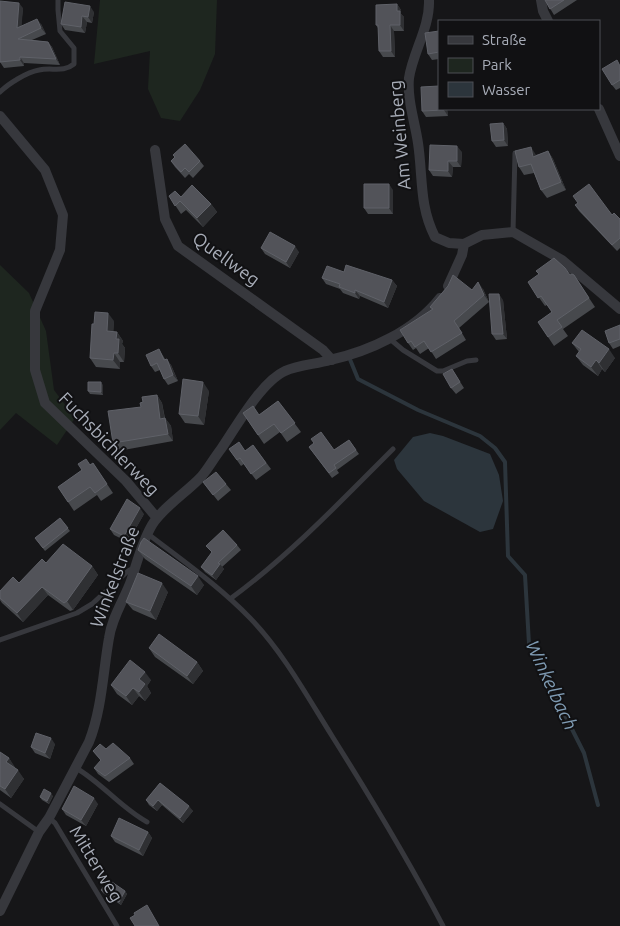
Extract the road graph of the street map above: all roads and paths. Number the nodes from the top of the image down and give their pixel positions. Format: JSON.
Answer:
{"nodes":[{"id":1,"x":58,"y":0,"type":"edge"},
{"id":2,"x":429,"y":0,"type":"edge"},
{"id":3,"x":541,"y":0,"type":"edge"},
{"id":4,"x":548,"y":20,"type":"edge"},
{"id":5,"x":0,"y":92,"type":"edge"},
{"id":6,"x":599,"y":110,"type":"edge"},
{"id":7,"x":0,"y":116,"type":"edge"},
{"id":8,"x":155,"y":150,"type":"dead end"},
{"id":9,"x":515,"y":153,"type":"edge"},
{"id":10,"x":620,"y":156,"type":"edge"},
{"id":11,"x":513,"y":232,"type":"junction"},
{"id":12,"x":464,"y":244,"type":"junction"},
{"id":13,"x":620,"y":309,"type":"edge"},
{"id":14,"x":390,"y":339,"type":"junction"},
{"id":15,"x":332,"y":360,"type":"junction"},
{"id":16,"x":476,"y":360,"type":"dead end"},
{"id":17,"x":393,"y":449,"type":"dead end"},
{"id":18,"x":157,"y":518,"type":"junction"},
{"id":19,"x":148,"y":534,"type":"junction"},
{"id":20,"x":134,"y":568,"type":"junction"},
{"id":21,"x":230,"y":598,"type":"junction"},
{"id":22,"x":0,"y":640,"type":"edge"},
{"id":23,"x":76,"y":768,"type":"junction"},
{"id":24,"x":0,"y":804,"type":"edge"},
{"id":25,"x":49,"y":818,"type":"junction"},
{"id":26,"x":147,"y":822,"type":"dead end"},
{"id":27,"x":39,"y":832,"type":"junction"},
{"id":28,"x":0,"y":911,"type":"edge"},
{"id":29,"x":117,"y":926,"type":"edge"},
{"id":30,"x":443,"y":926,"type":"edge"}],
"edges":[{"from":1,"to":5,"type":"lane"},
{"from":2,"to":12,"type":"street","name":"Am Weinberg"},
{"from":3,"to":4,"type":"street"},
{"from":6,"to":10,"type":"street"},
{"from":7,"to":18,"type":"street","name":"Fuchsbichlerweg"},
{"from":8,"to":15,"type":"street","name":"Quellweg"},
{"from":9,"to":11,"type":"lane"},
{"from":11,"to":12,"type":"street"},
{"from":11,"to":13,"type":"street"},
{"from":12,"to":14,"type":"street","name":"Winkelstraße"},
{"from":14,"to":15,"type":"street","name":"Winkelstraße"},
{"from":14,"to":16,"type":"lane"},
{"from":15,"to":18,"type":"street","name":"Winkelstraße"},
{"from":17,"to":21,"type":"lane"},
{"from":18,"to":19,"type":"street","name":"Winkelstraße"},
{"from":19,"to":20,"type":"street","name":"Winkelstraße"},
{"from":19,"to":21,"type":"lane"},
{"from":20,"to":22,"type":"lane"},
{"from":20,"to":23,"type":"street","name":"Winkelstraße"},
{"from":21,"to":30,"type":"lane"},
{"from":23,"to":25,"type":"street","name":"Winkelstraße"},
{"from":23,"to":26,"type":"lane"},
{"from":24,"to":27,"type":"lane"},
{"from":25,"to":27,"type":"street","name":"Winkelstraße"},
{"from":25,"to":29,"type":"lane","name":"Mitterweg"},
{"from":27,"to":28,"type":"street","name":"Winkelstraße"}]}
